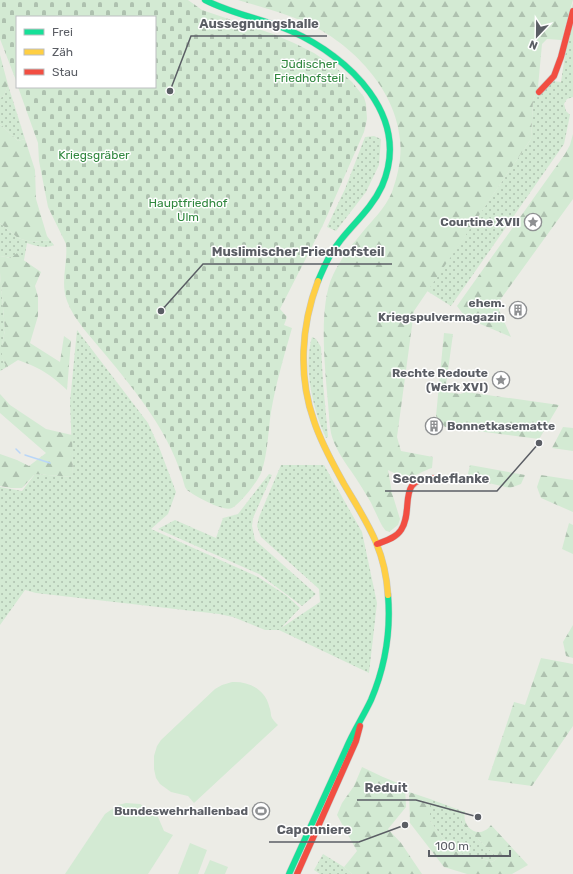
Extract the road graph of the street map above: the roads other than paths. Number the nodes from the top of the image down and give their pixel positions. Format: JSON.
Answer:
{"nodes":[{"id":1,"x":205,"y":0,"type":"edge"},
{"id":2,"x":573,"y":12,"type":"edge"},
{"id":3,"x":539,"y":92,"type":"dead end"},
{"id":4,"x":434,"y":478,"type":"dead end"},
{"id":5,"x":377,"y":544,"type":"junction"},
{"id":6,"x":362,"y":718,"type":"junction"},
{"id":7,"x":290,"y":874,"type":"edge"},
{"id":8,"x":297,"y":874,"type":"edge"}],
"edges":[{"from":1,"to":5,"type":"main road"},
{"from":2,"to":3,"type":"main road"},
{"from":4,"to":5,"type":"main road"},
{"from":5,"to":6,"type":"main road"},
{"from":6,"to":7,"type":"main road"},
{"from":6,"to":8,"type":"main road"}]}
